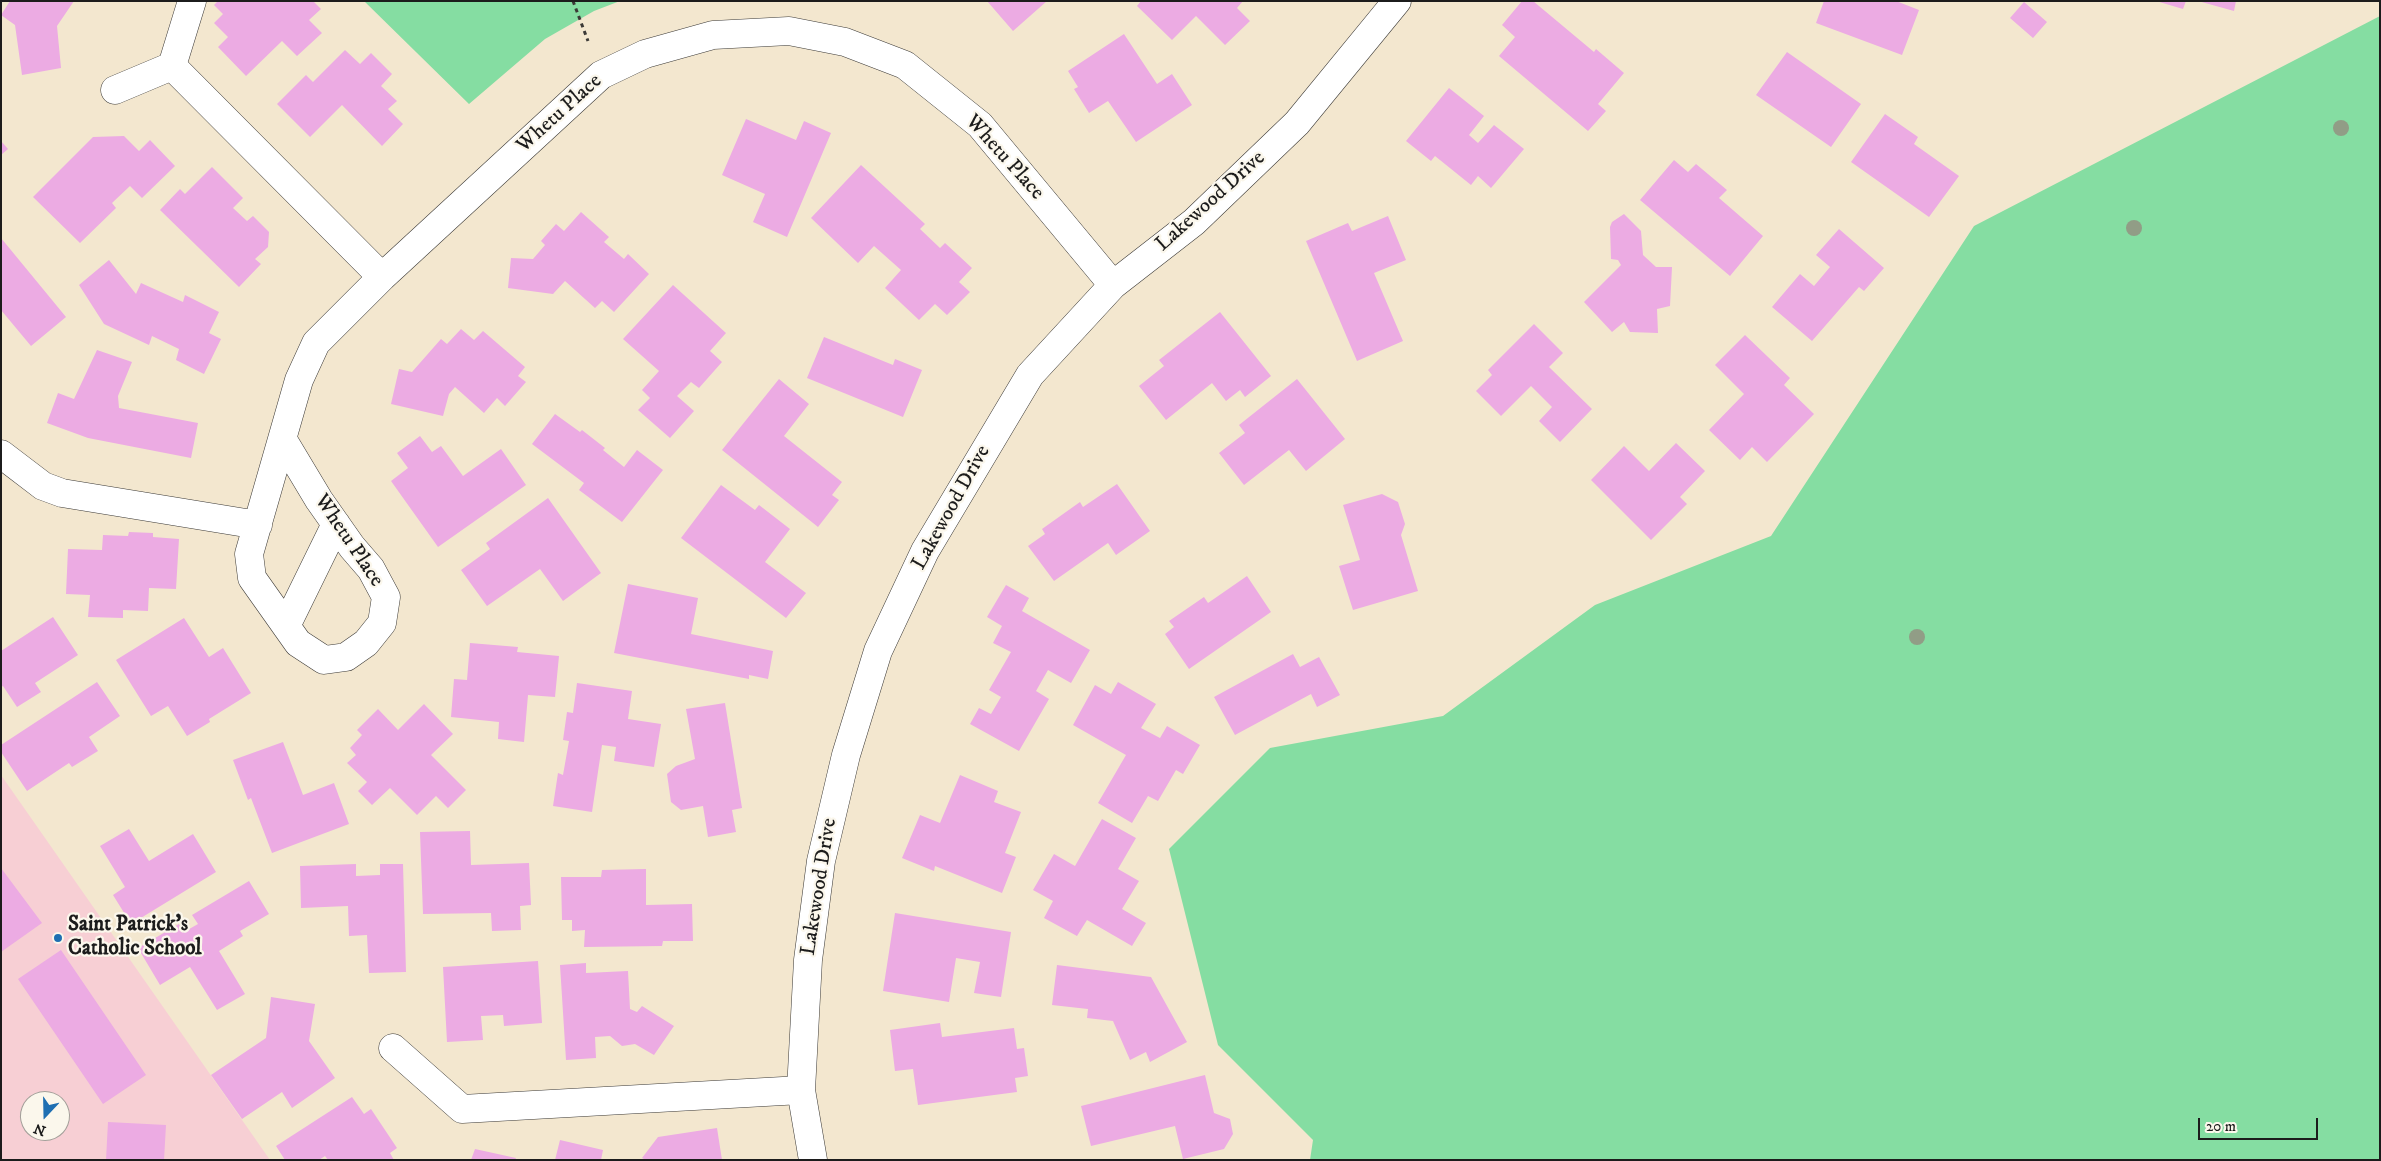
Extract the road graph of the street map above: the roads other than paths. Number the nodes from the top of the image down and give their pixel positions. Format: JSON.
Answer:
{"nodes":[{"id":1,"x":192,"y":1,"type":"edge"},
{"id":2,"x":1397,"y":1,"type":"edge"},
{"id":3,"x":172,"y":66,"type":"junction"},
{"id":4,"x":115,"y":90,"type":"dead end"},
{"id":5,"x":382,"y":277,"type":"junction"},
{"id":6,"x":1113,"y":285,"type":"junction"},
{"id":7,"x":283,"y":440,"type":"junction"},
{"id":8,"x":1,"y":454,"type":"edge"},
{"id":9,"x":336,"y":524,"type":"junction"},
{"id":10,"x":258,"y":525,"type":"junction"},
{"id":11,"x":286,"y":626,"type":"junction"},
{"id":12,"x":393,"y":1048,"type":"dead end"},
{"id":13,"x":801,"y":1090,"type":"junction"},
{"id":14,"x":813,"y":1160,"type":"edge"}],
"edges":[{"from":1,"to":3,"type":"street"},
{"from":2,"to":6,"type":"street","name":"Lakewood Drive"},
{"from":3,"to":4,"type":"street"},
{"from":3,"to":5,"type":"street"},
{"from":5,"to":6,"type":"street","name":"Whetu Place"},
{"from":5,"to":7,"type":"street","name":"Whetu Place"},
{"from":6,"to":13,"type":"street","name":"Lakewood Drive"},
{"from":7,"to":9,"type":"street","name":"Whetu Place"},
{"from":7,"to":10,"type":"street","name":"Whetu Place"},
{"from":8,"to":10,"type":"street"},
{"from":9,"to":11,"type":"street"},
{"from":9,"to":11,"type":"street","name":"Whetu Place"},
{"from":10,"to":11,"type":"street","name":"Whetu Place"},
{"from":12,"to":13,"type":"street"},
{"from":13,"to":14,"type":"street","name":"Lakewood Drive"}]}
